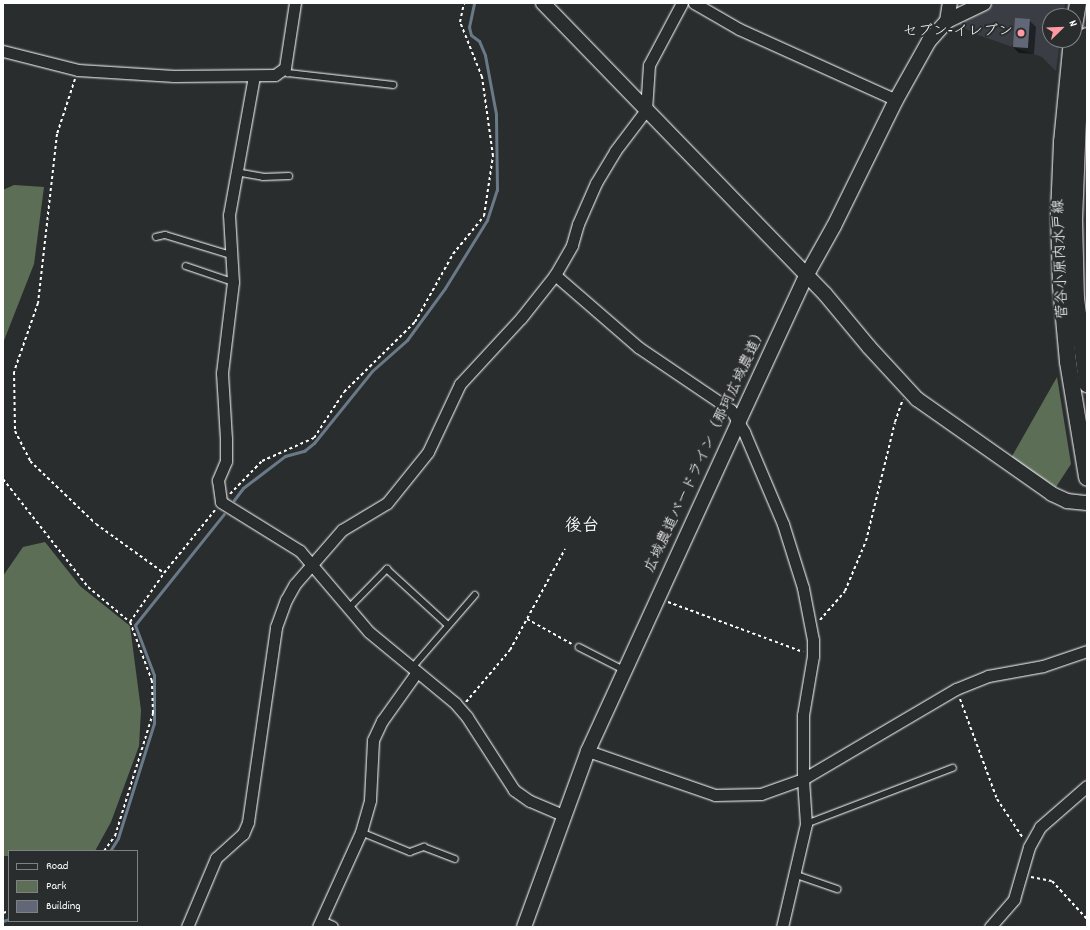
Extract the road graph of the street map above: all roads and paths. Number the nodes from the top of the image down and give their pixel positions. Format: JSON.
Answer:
{"nodes":[{"id":1,"x":295,"y":3,"type":"edge"},
{"id":2,"x":464,"y":3,"type":"edge"},
{"id":3,"x":542,"y":3,"type":"edge"},
{"id":4,"x":682,"y":3,"type":"edge"},
{"id":5,"x":694,"y":3,"type":"edge"},
{"id":6,"x":950,"y":3,"type":"edge"},
{"id":7,"x":984,"y":3,"type":"edge"},
{"id":8,"x":947,"y":21,"type":"junction"},
{"id":9,"x":1087,"y":36,"type":"edge"},
{"id":10,"x":1071,"y":48,"type":"edge"},
{"id":11,"x":3,"y":51,"type":"edge"},
{"id":12,"x":285,"y":68,"type":"junction"},
{"id":13,"x":78,"y":70,"type":"junction"},
{"id":14,"x":254,"y":76,"type":"junction"},
{"id":15,"x":393,"y":85,"type":"dead end"},
{"id":16,"x":896,"y":100,"type":"junction"},
{"id":17,"x":646,"y":110,"type":"junction"},
{"id":18,"x":235,"y":172,"type":"junction"},
{"id":19,"x":289,"y":176,"type":"dead end"},
{"id":20,"x":156,"y":237,"type":"dead end"},
{"id":21,"x":232,"y":256,"type":"junction"},
{"id":22,"x":186,"y":266,"type":"dead end"},
{"id":23,"x":555,"y":275,"type":"junction"},
{"id":24,"x":806,"y":276,"type":"junction"},
{"id":25,"x":233,"y":282,"type":"junction"},
{"id":26,"x":1087,"y":384,"type":"edge"},
{"id":27,"x":908,"y":390,"type":"junction"},
{"id":28,"x":738,"y":423,"type":"junction"},
{"id":29,"x":1087,"y":477,"type":"edge"},
{"id":30,"x":3,"y":479,"type":"edge"},
{"id":31,"x":222,"y":501,"type":"junction"},
{"id":32,"x":1087,"y":503,"type":"edge"},
{"id":33,"x":565,"y":549,"type":"dead end"},
{"id":34,"x":312,"y":563,"type":"junction"},
{"id":35,"x":164,"y":573,"type":"junction"},
{"id":36,"x":475,"y":594,"type":"dead end"},
{"id":37,"x":657,"y":598,"type":"junction"},
{"id":38,"x":348,"y":609,"type":"junction"},
{"id":39,"x":527,"y":618,"type":"junction"},
{"id":40,"x":130,"y":622,"type":"junction"},
{"id":41,"x":811,"y":623,"type":"junction"},
{"id":42,"x":447,"y":624,"type":"junction"},
{"id":43,"x":579,"y":647,"type":"joint"},
{"id":44,"x":1087,"y":652,"type":"edge"},
{"id":45,"x":813,"y":656,"type":"junction"},
{"id":46,"x":414,"y":670,"type":"junction"},
{"id":47,"x":624,"y":670,"type":"junction"},
{"id":48,"x":956,"y":689,"type":"junction"},
{"id":49,"x":460,"y":709,"type":"junction"},
{"id":50,"x":588,"y":752,"type":"junction"},
{"id":51,"x":953,"y":768,"type":"dead end"},
{"id":52,"x":803,"y":779,"type":"junction"},
{"id":53,"x":1087,"y":786,"type":"edge"},
{"id":54,"x":565,"y":816,"type":"junction"},
{"id":55,"x":806,"y":824,"type":"junction"},
{"id":56,"x":361,"y":832,"type":"junction"},
{"id":57,"x":1028,"y":848,"type":"junction"},
{"id":58,"x":105,"y":850,"type":"edge"},
{"id":59,"x":455,"y":859,"type":"dead end"},
{"id":60,"x":793,"y":874,"type":"junction"},
{"id":61,"x":1022,"y":875,"type":"junction"},
{"id":62,"x":837,"y":889,"type":"dead end"},
{"id":63,"x":1087,"y":919,"type":"edge"},
{"id":64,"x":319,"y":925,"type":"edge"},
{"id":65,"x":187,"y":927,"type":"edge"},
{"id":66,"x":332,"y":927,"type":"edge"},
{"id":67,"x":524,"y":927,"type":"edge"},
{"id":68,"x":782,"y":927,"type":"edge"},
{"id":69,"x":990,"y":927,"type":"edge"}],
"edges":[{"from":1,"to":12,"type":"street"},
{"from":2,"to":31,"type":"path"},
{"from":3,"to":17,"type":"street"},
{"from":4,"to":17,"type":"street"},
{"from":5,"to":16,"type":"street"},
{"from":6,"to":8,"type":"street"},
{"from":7,"to":8,"type":"street"},
{"from":8,"to":16,"type":"street","name":"広域農道バードライン（那珂広域農道）"},
{"from":9,"to":26,"type":"main road","name":"菅谷小原内水戸線"},
{"from":10,"to":29,"type":"main road","name":"菅谷小原内水戸線"},
{"from":11,"to":13,"type":"street"},
{"from":12,"to":14,"type":"street"},
{"from":12,"to":15,"type":"lane"},
{"from":13,"to":14,"type":"street"},
{"from":13,"to":35,"type":"path"},
{"from":14,"to":18,"type":"street"},
{"from":16,"to":24,"type":"street","name":"広域農道バードライン（那珂広域農道）"},
{"from":17,"to":23,"type":"street"},
{"from":17,"to":24,"type":"street"},
{"from":18,"to":19,"type":"lane"},
{"from":18,"to":21,"type":"street"},
{"from":20,"to":21,"type":"lane"},
{"from":21,"to":25,"type":"street"},
{"from":22,"to":25,"type":"lane"},
{"from":23,"to":28,"type":"street"},
{"from":23,"to":34,"type":"street"},
{"from":24,"to":27,"type":"street"},
{"from":24,"to":28,"type":"street","name":"広域農道バードライン（那珂広域農道）"},
{"from":25,"to":31,"type":"street"},
{"from":27,"to":32,"type":"street"},
{"from":27,"to":41,"type":"path"},
{"from":28,"to":37,"type":"street","name":"広域農道バードライン（那珂広域農道）"},
{"from":28,"to":41,"type":"street"},
{"from":30,"to":40,"type":"path"},
{"from":31,"to":34,"type":"street"},
{"from":31,"to":35,"type":"path"},
{"from":33,"to":39,"type":"path"},
{"from":34,"to":38,"type":"street"},
{"from":34,"to":65,"type":"street"},
{"from":35,"to":40,"type":"path"},
{"from":36,"to":42,"type":"lane"},
{"from":37,"to":45,"type":"path"},
{"from":37,"to":47,"type":"street","name":"広域農道バードライン（那珂広域農道）"},
{"from":38,"to":42,"type":"lane"},
{"from":38,"to":46,"type":"street"},
{"from":39,"to":43,"type":"path"},
{"from":39,"to":49,"type":"path"},
{"from":40,"to":58,"type":"path"},
{"from":41,"to":45,"type":"street"},
{"from":42,"to":46,"type":"lane"},
{"from":43,"to":47,"type":"lane"},
{"from":44,"to":48,"type":"street"},
{"from":45,"to":52,"type":"street"},
{"from":46,"to":49,"type":"street"},
{"from":46,"to":56,"type":"street"},
{"from":47,"to":50,"type":"street","name":"広域農道バードライン（那珂広域農道）"},
{"from":48,"to":52,"type":"street"},
{"from":48,"to":57,"type":"path"},
{"from":49,"to":54,"type":"street"},
{"from":50,"to":52,"type":"street"},
{"from":50,"to":54,"type":"street","name":"広域農道バードライン（那珂広域農道）"},
{"from":51,"to":55,"type":"lane"},
{"from":52,"to":55,"type":"street"},
{"from":53,"to":57,"type":"street"},
{"from":54,"to":67,"type":"street","name":"広域農道バードライン（那珂広域農道）"},
{"from":55,"to":60,"type":"street"},
{"from":56,"to":59,"type":"lane"},
{"from":56,"to":64,"type":"street"},
{"from":57,"to":61,"type":"street"},
{"from":60,"to":62,"type":"lane"},
{"from":60,"to":68,"type":"street"},
{"from":61,"to":63,"type":"path"},
{"from":61,"to":69,"type":"street"},
{"from":64,"to":66,"type":"street"}]}
